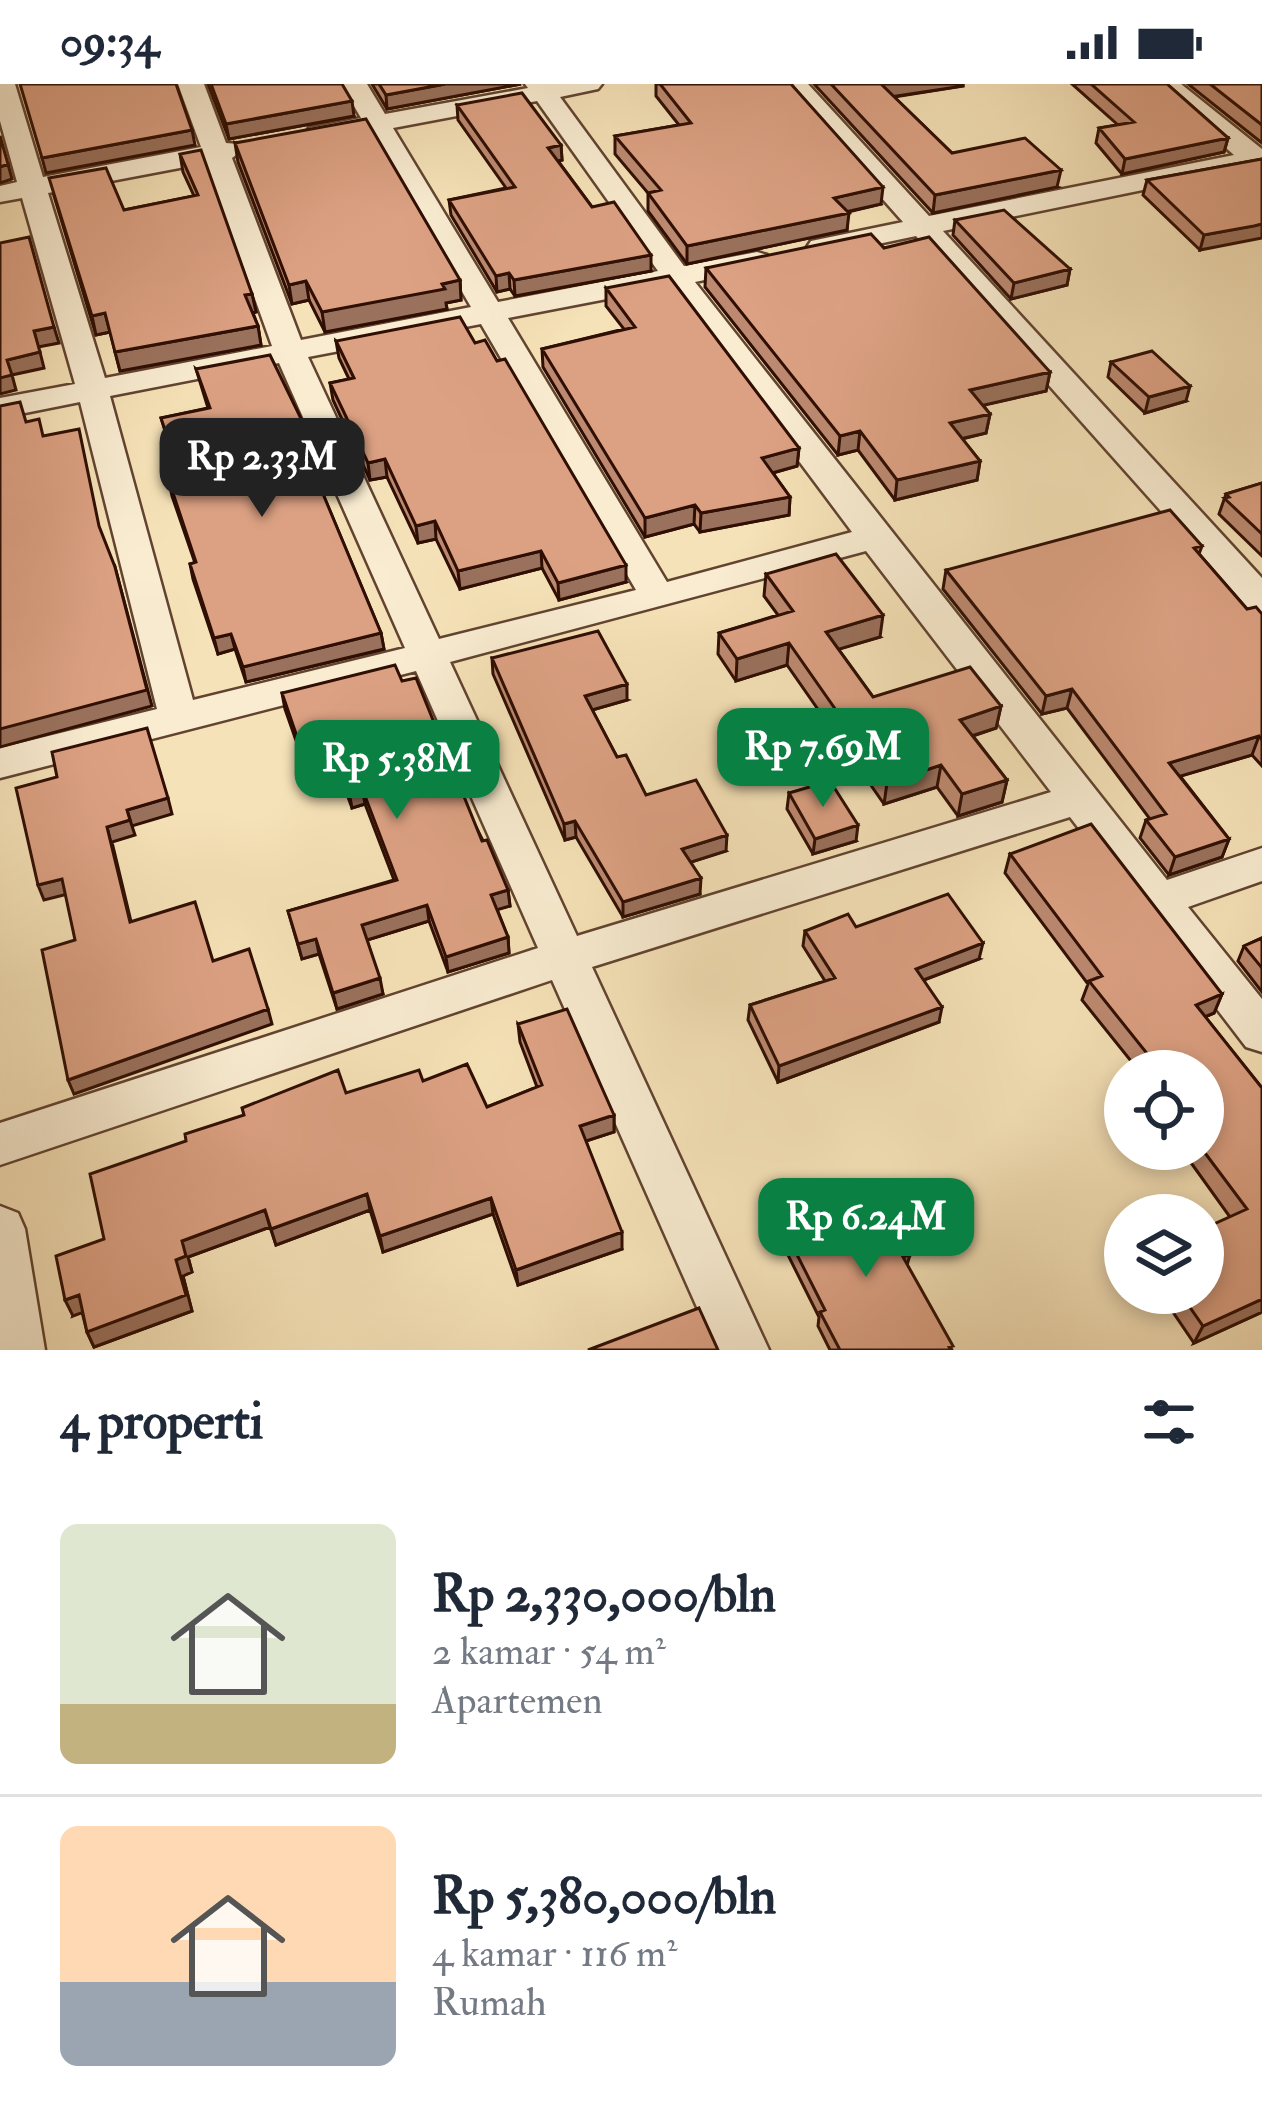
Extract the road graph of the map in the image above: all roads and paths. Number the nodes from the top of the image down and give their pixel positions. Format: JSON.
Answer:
{"nodes":[{"id":1,"x":2,"y":84,"type":"edge"},
{"id":2,"x":191,"y":84,"type":"edge"},
{"id":3,"x":354,"y":84,"type":"edge"},
{"id":4,"x":589,"y":84,"type":"edge"},
{"id":5,"x":794,"y":84,"type":"edge"},
{"id":6,"x":1166,"y":84,"type":"edge"},
{"id":7,"x":542,"y":88,"type":"edge"},
{"id":8,"x":376,"y":124,"type":"junction"},
{"id":9,"x":216,"y":152,"type":"junction"},
{"id":10,"x":1260,"y":160,"type":"edge"},
{"id":11,"x":15,"y":191,"type":"edge"},
{"id":12,"x":922,"y":225,"type":"junction"},
{"id":13,"x":678,"y":279,"type":"junction"},
{"id":14,"x":489,"y":315,"type":"junction"},
{"id":15,"x":290,"y":352,"type":"junction"},
{"id":16,"x":92,"y":387,"type":"junction"},
{"id":17,"x":0,"y":408,"type":"edge"},
{"id":18,"x":874,"y":537,"type":"junction"},
{"id":19,"x":658,"y":598,"type":"junction"},
{"id":20,"x":1262,"y":601,"type":"edge"},
{"id":21,"x":427,"y":656,"type":"junction"},
{"id":22,"x":179,"y":719,"type":"junction"},
{"id":23,"x":0,"y":763,"type":"edge"},
{"id":24,"x":1075,"y":800,"type":"junction"},
{"id":25,"x":1262,"y":865,"type":"edge"},
{"id":26,"x":1157,"y":900,"type":"junction"},
{"id":27,"x":567,"y":957,"type":"junction"},
{"id":28,"x":1262,"y":1034,"type":"edge"},
{"id":29,"x":0,"y":1144,"type":"edge"},
{"id":30,"x":0,"y":1229,"type":"edge"},
{"id":31,"x":20,"y":1350,"type":"edge"},
{"id":32,"x":743,"y":1350,"type":"edge"}],
"edges":[{"from":1,"to":11,"type":"street"},
{"from":2,"to":9,"type":"street"},
{"from":3,"to":8,"type":"street"},
{"from":4,"to":7,"type":"street"},
{"from":5,"to":12,"type":"street"},
{"from":6,"to":10,"type":"street"},
{"from":7,"to":8,"type":"street"},
{"from":7,"to":13,"type":"street"},
{"from":8,"to":9,"type":"street"},
{"from":8,"to":14,"type":"street"},
{"from":9,"to":11,"type":"street"},
{"from":9,"to":15,"type":"street"},
{"from":10,"to":12,"type":"street"},
{"from":11,"to":16,"type":"street"},
{"from":12,"to":13,"type":"street"},
{"from":12,"to":20,"type":"street"},
{"from":13,"to":14,"type":"street"},
{"from":13,"to":18,"type":"street"},
{"from":14,"to":15,"type":"street"},
{"from":14,"to":19,"type":"street"},
{"from":15,"to":16,"type":"street"},
{"from":15,"to":21,"type":"street"},
{"from":16,"to":17,"type":"street"},
{"from":16,"to":22,"type":"street"},
{"from":18,"to":19,"type":"street"},
{"from":18,"to":24,"type":"street"},
{"from":19,"to":21,"type":"street"},
{"from":21,"to":22,"type":"street"},
{"from":21,"to":27,"type":"street"},
{"from":22,"to":23,"type":"street"},
{"from":24,"to":26,"type":"street"},
{"from":24,"to":27,"type":"street"},
{"from":25,"to":26,"type":"street"},
{"from":26,"to":28,"type":"street"},
{"from":27,"to":29,"type":"street"},
{"from":27,"to":32,"type":"street"},
{"from":30,"to":31,"type":"street"}]}
